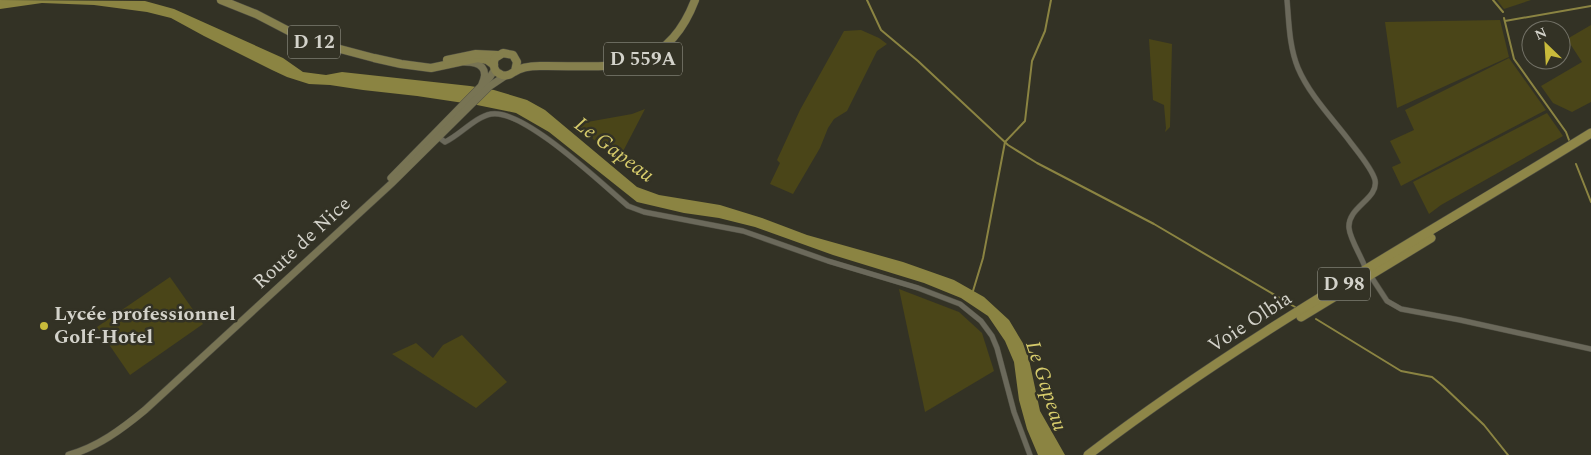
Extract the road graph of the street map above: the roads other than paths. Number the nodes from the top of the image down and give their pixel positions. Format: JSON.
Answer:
{"nodes":[{"id":1,"x":221,"y":0,"type":"edge"},
{"id":2,"x":695,"y":0,"type":"edge"},
{"id":3,"x":1287,"y":0,"type":"edge"},
{"id":4,"x":497,"y":55,"type":"junction"},
{"id":5,"x":516,"y":59,"type":"junction"},
{"id":6,"x":464,"y":62,"type":"junction"},
{"id":7,"x":413,"y":66,"type":"junction"},
{"id":8,"x":538,"y":66,"type":"junction"},
{"id":9,"x":494,"y":67,"type":"junction"},
{"id":10,"x":515,"y":71,"type":"junction"},
{"id":11,"x":505,"y":76,"type":"junction"},
{"id":12,"x":482,"y":85,"type":"junction"},
{"id":13,"x":460,"y":111,"type":"junction"},
{"id":14,"x":1591,"y":133,"type":"edge"},
{"id":15,"x":437,"y":136,"type":"junction"},
{"id":16,"x":1591,"y":139,"type":"edge"},
{"id":17,"x":369,"y":202,"type":"junction"},
{"id":18,"x":1365,"y":267,"type":"dead end"},
{"id":19,"x":1372,"y":278,"type":"dead end"},
{"id":20,"x":1591,"y":349,"type":"edge"},
{"id":21,"x":1105,"y":445,"type":"junction"},
{"id":22,"x":70,"y":455,"type":"edge"},
{"id":23,"x":1030,"y":455,"type":"edge"},
{"id":24,"x":1088,"y":455,"type":"edge"},
{"id":25,"x":1095,"y":455,"type":"edge"}],
"edges":[{"from":1,"to":7,"type":"main road","number":"D 12"},
{"from":2,"to":8,"type":"main road","number":"D 559A"},
{"from":3,"to":18,"type":"street"},
{"from":4,"to":5,"type":"main road"},
{"from":4,"to":7,"type":"main road"},
{"from":4,"to":9,"type":"main road"},
{"from":5,"to":8,"type":"main road","number":"D 559A"},
{"from":5,"to":10,"type":"main road"},
{"from":6,"to":7,"type":"main road","number":"D 12"},
{"from":6,"to":9,"type":"main road"},
{"from":6,"to":12,"type":"main road"},
{"from":8,"to":10,"type":"main road","number":"D 559A"},
{"from":9,"to":11,"type":"main road"},
{"from":9,"to":12,"type":"main road"},
{"from":10,"to":11,"type":"main road"},
{"from":11,"to":13,"type":"main road"},
{"from":12,"to":13,"type":"main road"},
{"from":13,"to":15,"type":"main road"},
{"from":13,"to":17,"type":"main road"},
{"from":14,"to":21,"type":"highway","name":"Voie Olbia","number":"D 98"},
{"from":15,"to":17,"type":"main road"},
{"from":15,"to":23,"type":"street"},
{"from":16,"to":21,"type":"highway","name":"Voie Olbia","number":"D 98"},
{"from":17,"to":22,"type":"main road","name":"Route de Nice"},
{"from":19,"to":20,"type":"street"},
{"from":21,"to":24,"type":"highway","name":"Voie Olbia","number":"D 98"},
{"from":21,"to":25,"type":"highway","name":"Voie Olbia","number":"D 98"}]}
